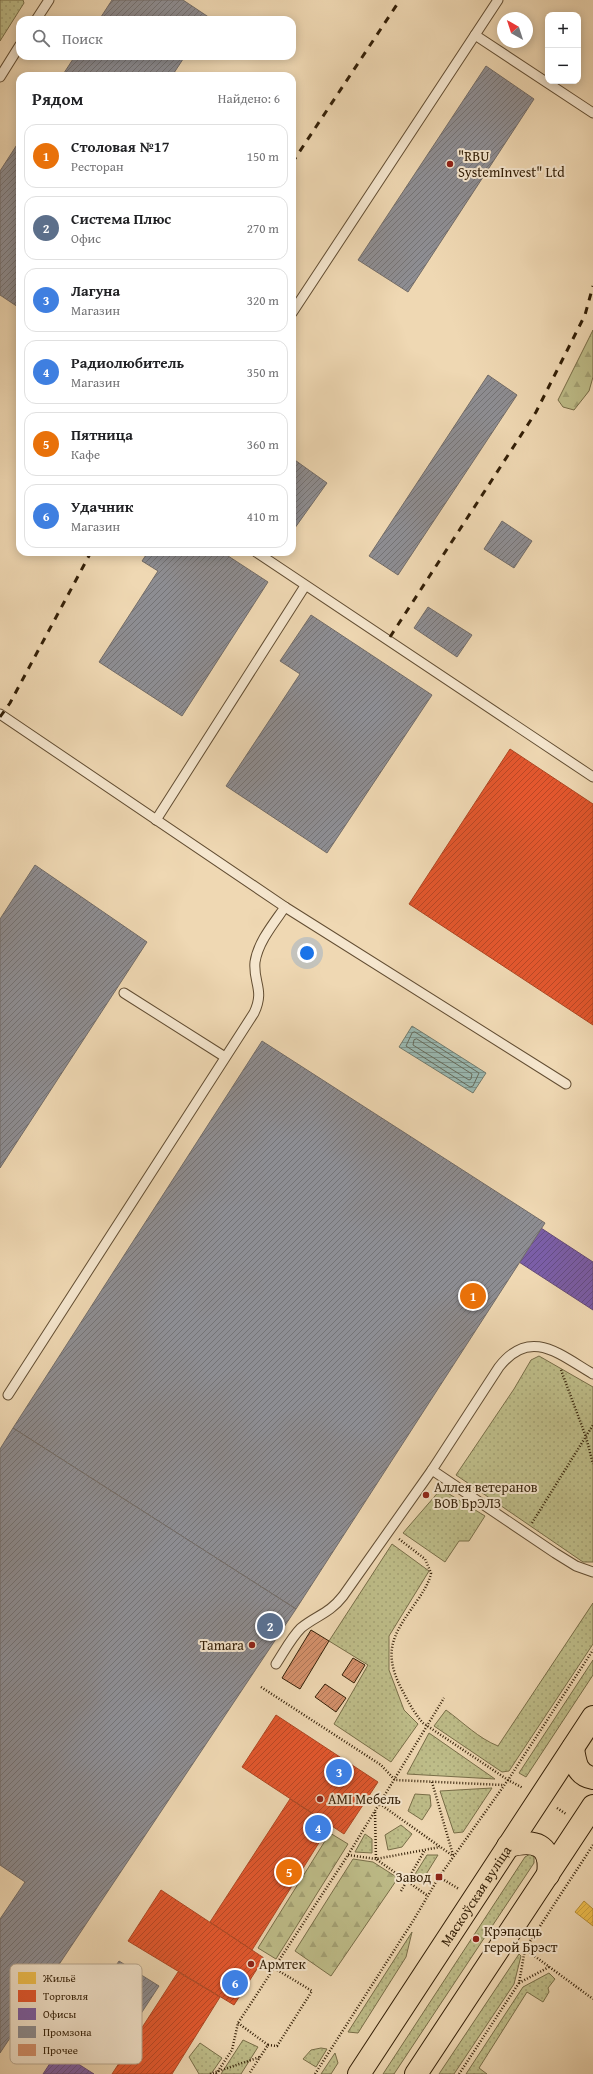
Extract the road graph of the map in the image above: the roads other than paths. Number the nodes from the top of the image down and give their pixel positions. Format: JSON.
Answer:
{"nodes":[{"id":1,"x":49,"y":0,"type":"edge"},
{"id":2,"x":498,"y":0,"type":"edge"},
{"id":3,"x":39,"y":16,"type":"edge"},
{"id":4,"x":475,"y":35,"type":"junction"},
{"id":5,"x":16,"y":52,"type":"edge"},
{"id":6,"x":0,"y":77,"type":"edge"},
{"id":7,"x":593,"y":113,"type":"edge"},
{"id":8,"x":296,"y":307,"type":"edge"},
{"id":9,"x":262,"y":556,"type":"edge"},
{"id":10,"x":305,"y":586,"type":"junction"},
{"id":11,"x":0,"y":714,"type":"edge"},
{"id":12,"x":593,"y":777,"type":"edge"},
{"id":13,"x":156,"y":820,"type":"junction"},
{"id":14,"x":285,"y":907,"type":"junction"},
{"id":15,"x":124,"y":993,"type":"dead end"},
{"id":16,"x":225,"y":1057,"type":"junction"},
{"id":17,"x":566,"y":1084,"type":"dead end"},
{"id":18,"x":593,"y":1374,"type":"edge"},
{"id":19,"x":8,"y":1395,"type":"dead end"},
{"id":20,"x":432,"y":1470,"type":"junction"},
{"id":21,"x":593,"y":1572,"type":"edge"},
{"id":22,"x":276,"y":1664,"type":"dead end"},
{"id":23,"x":593,"y":1718,"type":"edge"},
{"id":24,"x":573,"y":1748,"type":"junction"},
{"id":25,"x":593,"y":1778,"type":"edge"},
{"id":26,"x":593,"y":1806,"type":"edge"},
{"id":27,"x":508,"y":1846,"type":"junction"},
{"id":28,"x":548,"y":1875,"type":"junction"},
{"id":29,"x":359,"y":2074,"type":"edge"},
{"id":30,"x":416,"y":2074,"type":"edge"}],
"edges":[{"from":1,"to":3,"type":"lane"},
{"from":2,"to":4,"type":"lane"},
{"from":4,"to":7,"type":"lane"},
{"from":4,"to":8,"type":"lane"},
{"from":5,"to":6,"type":"lane"},
{"from":9,"to":10,"type":"lane"},
{"from":10,"to":12,"type":"lane"},
{"from":10,"to":13,"type":"lane"},
{"from":11,"to":13,"type":"lane"},
{"from":13,"to":14,"type":"lane"},
{"from":14,"to":16,"type":"lane"},
{"from":14,"to":17,"type":"lane"},
{"from":15,"to":16,"type":"lane"},
{"from":16,"to":19,"type":"lane"},
{"from":18,"to":20,"type":"lane"},
{"from":20,"to":21,"type":"lane"},
{"from":20,"to":22,"type":"lane"},
{"from":23,"to":24,"type":"main road","name":"Маскоўская вуліца"},
{"from":24,"to":25,"type":"main road"},
{"from":24,"to":27,"type":"main road","name":"Маскоўская вуліца"},
{"from":26,"to":28,"type":"main road"},
{"from":27,"to":28,"type":"main road"},
{"from":27,"to":29,"type":"main road","name":"Маскоўская вуліца"},
{"from":28,"to":30,"type":"main road"}]}
